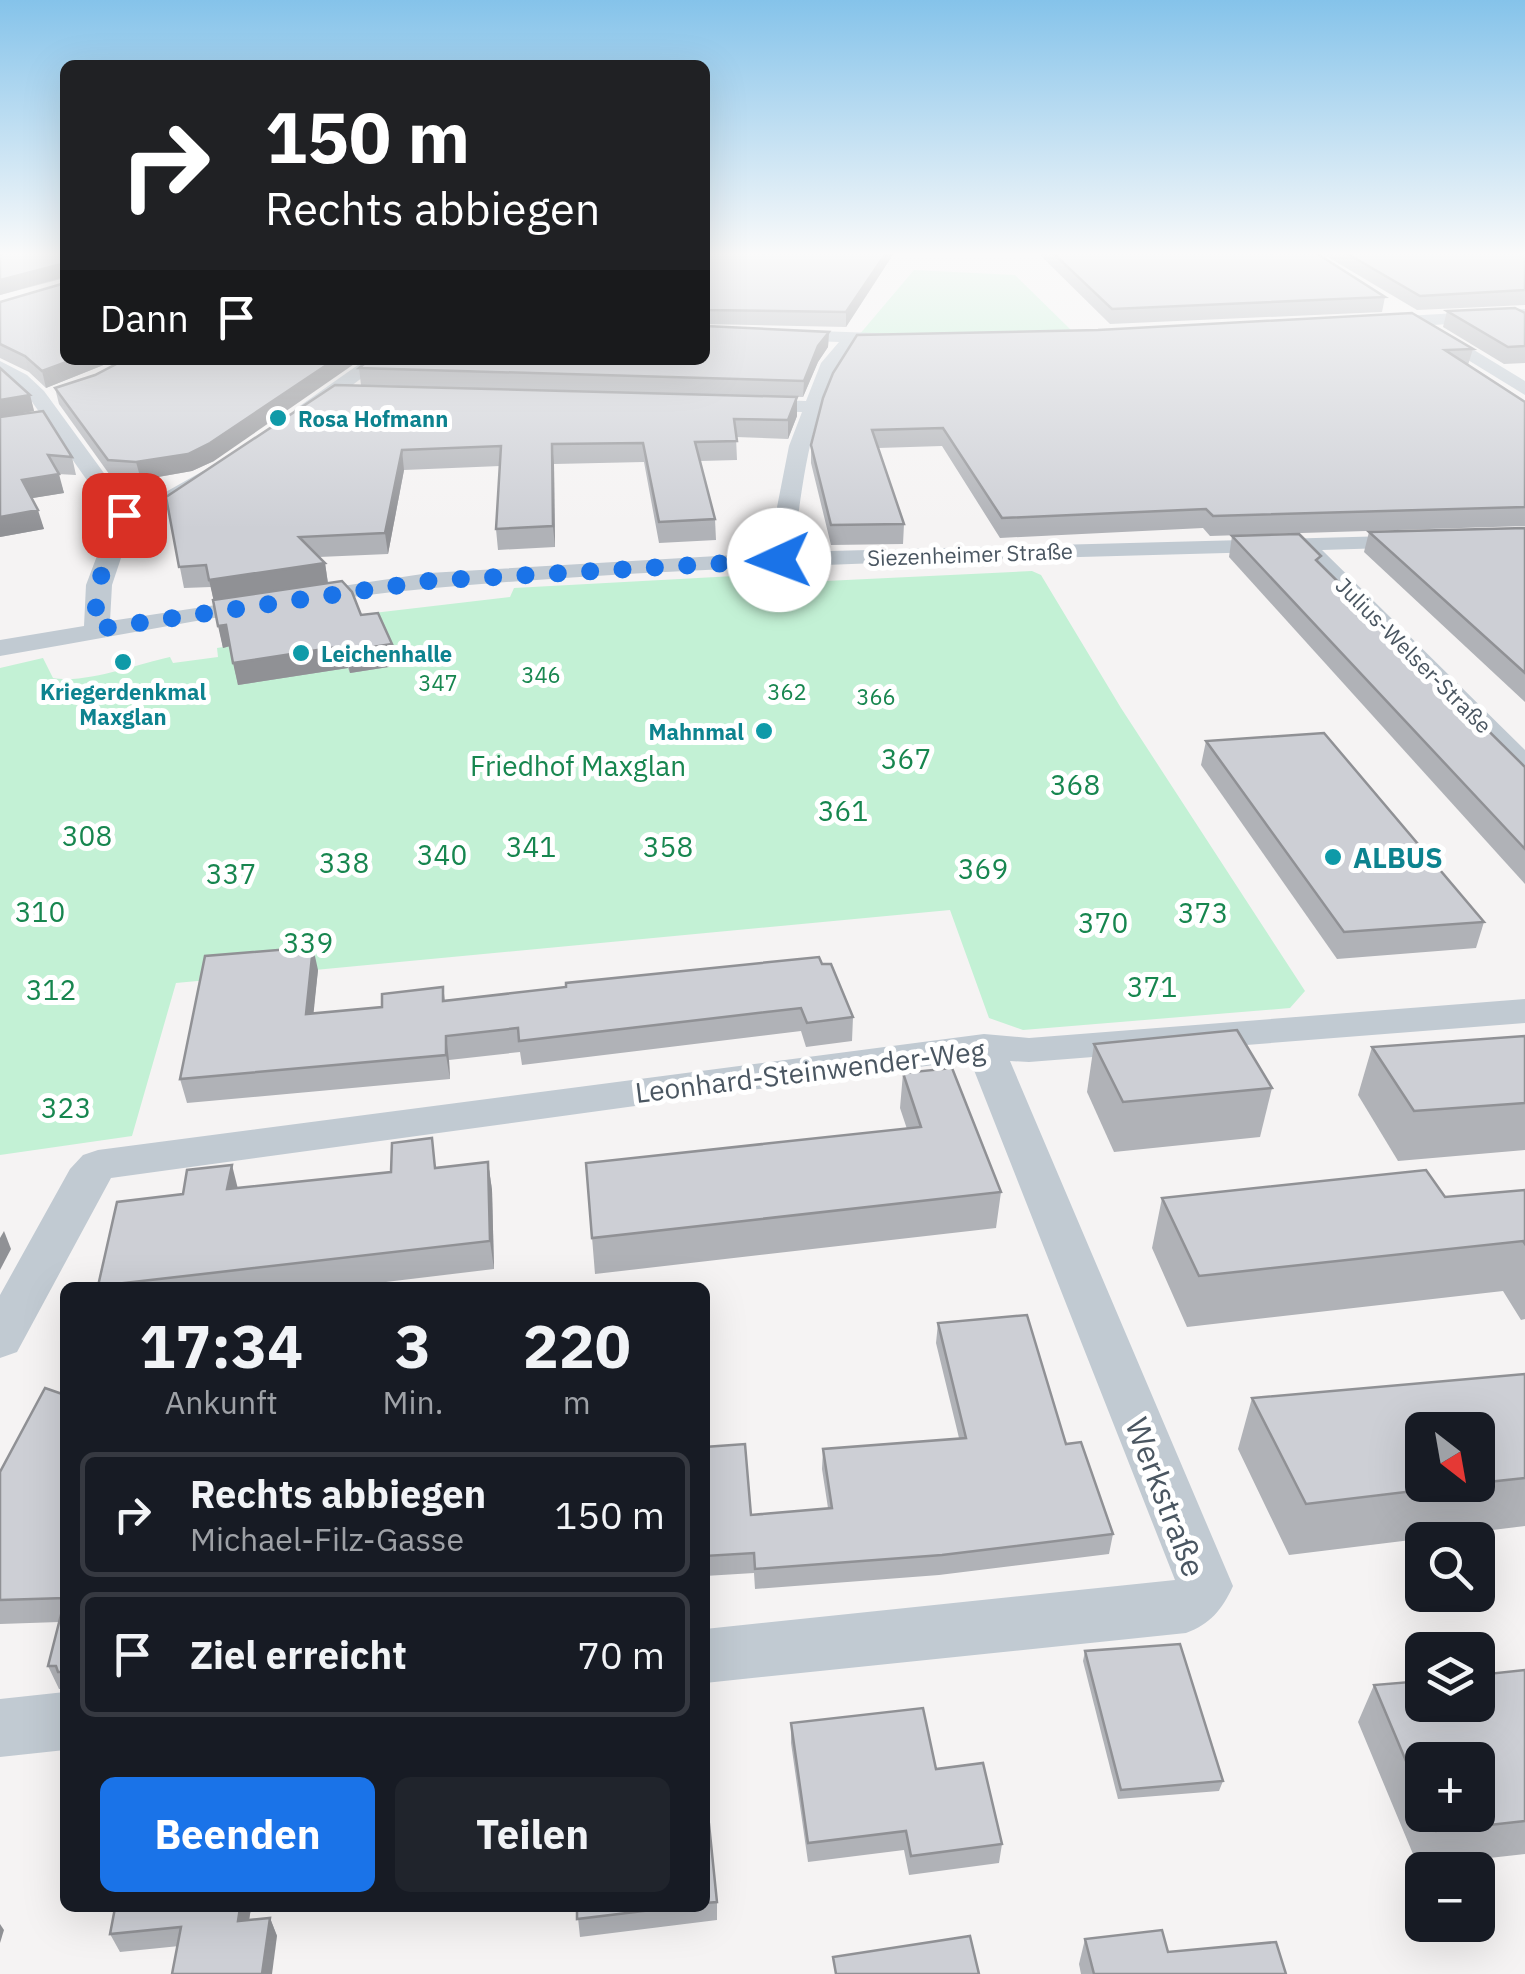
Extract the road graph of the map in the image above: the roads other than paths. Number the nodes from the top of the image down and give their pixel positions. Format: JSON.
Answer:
{"nodes":[{"id":1,"x":846,"y":345,"type":"edge"},
{"id":2,"x":1456,"y":345,"type":"edge"},
{"id":3,"x":370,"y":365,"type":"edge"},
{"id":4,"x":0,"y":367,"type":"edge"},
{"id":5,"x":1525,"y":389,"type":"edge"},
{"id":6,"x":332,"y":392,"type":"junction"},
{"id":7,"x":371,"y":394,"type":"edge"},
{"id":8,"x":720,"y":404,"type":"edge"},
{"id":9,"x":816,"y":407,"type":"junction"},
{"id":10,"x":286,"y":424,"type":"edge"},
{"id":11,"x":226,"y":466,"type":"edge"},
{"id":12,"x":124,"y":515,"type":"junction"},
{"id":13,"x":1451,"y":539,"type":"edge"},
{"id":14,"x":1302,"y":544,"type":"junction"},
{"id":15,"x":779,"y":560,"type":"junction"},
{"id":16,"x":97,"y":629,"type":"junction"},
{"id":17,"x":0,"y":648,"type":"edge"},
{"id":18,"x":1525,"y":767,"type":"edge"},
{"id":19,"x":1525,"y":1010,"type":"edge"},
{"id":20,"x":984,"y":1046,"type":"junction"},
{"id":21,"x":0,"y":1339,"type":"edge"},
{"id":22,"x":710,"y":1655,"type":"edge"},
{"id":23,"x":60,"y":1722,"type":"edge"},
{"id":24,"x":0,"y":1728,"type":"edge"}],
"edges":[{"from":1,"to":9,"type":"street"},
{"from":2,"to":5,"type":"street"},
{"from":3,"to":6,"type":"street"},
{"from":4,"to":12,"type":"street"},
{"from":6,"to":7,"type":"street"},
{"from":6,"to":10,"type":"street"},
{"from":8,"to":9,"type":"street"},
{"from":9,"to":15,"type":"street"},
{"from":11,"to":12,"type":"street"},
{"from":12,"to":16,"type":"street"},
{"from":13,"to":14,"type":"street","name":"Siezenheimer Straße"},
{"from":14,"to":15,"type":"street","name":"Siezenheimer Straße"},
{"from":14,"to":18,"type":"street","name":"Julius-Welser-Straße"},
{"from":15,"to":16,"type":"street","name":"Siezenheimer Straße"},
{"from":16,"to":17,"type":"street","name":"Siezenheimer Straße"},
{"from":19,"to":20,"type":"street","name":"Leonhard-Steinwender-Weg"},
{"from":20,"to":21,"type":"street","name":"Leonhard-Steinwender-Weg"},
{"from":20,"to":22,"type":"street","name":"Werkstraße"},
{"from":23,"to":24,"type":"street"}]}
